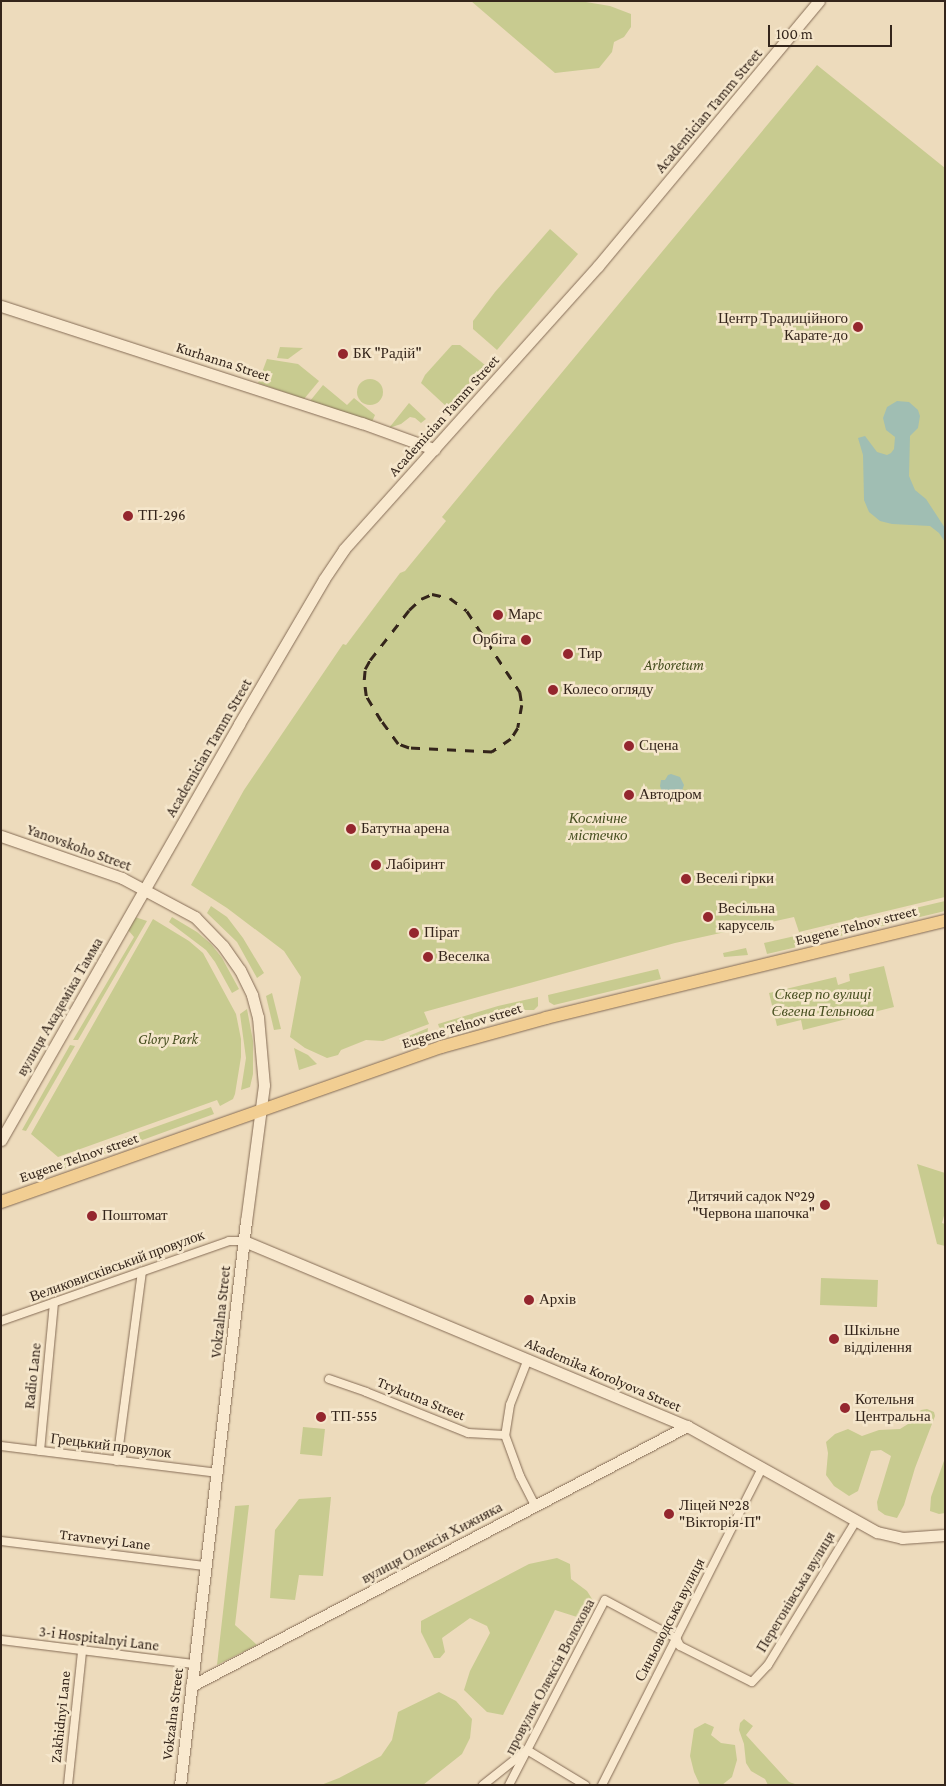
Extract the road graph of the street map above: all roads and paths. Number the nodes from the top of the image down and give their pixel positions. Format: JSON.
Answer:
{"nodes":[{"id":1,"x":820,"y":1,"type":"edge"},
{"id":2,"x":1,"y":306,"type":"edge"},
{"id":3,"x":434,"y":449,"type":"junction"},
{"id":4,"x":1,"y":836,"type":"edge"},
{"id":5,"x":146,"y":890,"type":"junction"},
{"id":6,"x":945,"y":922,"type":"edge"},
{"id":7,"x":260,"y":1111,"type":"junction"},
{"id":8,"x":1,"y":1140,"type":"edge"},
{"id":9,"x":1,"y":1202,"type":"edge"},
{"id":10,"x":244,"y":1241,"type":"junction"},
{"id":11,"x":142,"y":1272,"type":"junction"},
{"id":12,"x":54,"y":1303,"type":"junction"},
{"id":13,"x":1,"y":1321,"type":"edge"},
{"id":14,"x":528,"y":1359,"type":"junction"},
{"id":15,"x":329,"y":1379,"type":"dead end"},
{"id":16,"x":688,"y":1426,"type":"junction"},
{"id":17,"x":505,"y":1435,"type":"junction"},
{"id":18,"x":1,"y":1446,"type":"edge"},
{"id":19,"x":40,"y":1452,"type":"junction"},
{"id":20,"x":116,"y":1461,"type":"junction"},
{"id":21,"x":762,"y":1468,"type":"junction"},
{"id":22,"x":218,"y":1473,"type":"junction"},
{"id":23,"x":535,"y":1506,"type":"junction"},
{"id":24,"x":856,"y":1521,"type":"junction"},
{"id":25,"x":945,"y":1535,"type":"edge"},
{"id":26,"x":1,"y":1542,"type":"edge"},
{"id":27,"x":206,"y":1566,"type":"junction"},
{"id":28,"x":676,"y":1638,"type":"junction"},
{"id":29,"x":1,"y":1640,"type":"edge"},
{"id":30,"x":82,"y":1652,"type":"junction"},
{"id":31,"x":194,"y":1664,"type":"junction"},
{"id":32,"x":191,"y":1686,"type":"junction"},
{"id":33,"x":527,"y":1750,"type":"junction"},
{"id":34,"x":68,"y":1785,"type":"edge"},
{"id":35,"x":180,"y":1785,"type":"edge"},
{"id":36,"x":482,"y":1785,"type":"edge"},
{"id":37,"x":509,"y":1785,"type":"edge"},
{"id":38,"x":585,"y":1785,"type":"edge"},
{"id":39,"x":602,"y":1785,"type":"edge"}],
"edges":[{"from":1,"to":3,"type":"main road","name":"Academician Tamm Street"},
{"from":2,"to":3,"type":"main road","name":"Kurhanna Street"},
{"from":3,"to":5,"type":"main road","name":"Academician Tamm Street"},
{"from":4,"to":5,"type":"main road","name":"Yanovskoho Street"},
{"from":5,"to":7,"type":"main road","name":"Vokzalna Street"},
{"from":5,"to":8,"type":"main road","name":"вулиця Академіка Тамма"},
{"from":6,"to":7,"type":"main road","name":"Eugene Telnov street"},
{"from":7,"to":9,"type":"main road","name":"Eugene Telnov street"},
{"from":7,"to":10,"type":"main road","name":"Vokzalna Street"},
{"from":10,"to":11,"type":"street","name":"Великовисківський провулок"},
{"from":10,"to":14,"type":"main road","name":"Akademika Korolyova Street"},
{"from":10,"to":22,"type":"main road","name":"Vokzalna Street"},
{"from":11,"to":12,"type":"street","name":"Великовисківський провулок"},
{"from":11,"to":20,"type":"street"},
{"from":12,"to":13,"type":"street","name":"Великовисківський провулок"},
{"from":12,"to":19,"type":"street","name":"Radio Lane"},
{"from":14,"to":16,"type":"main road","name":"Akademika Korolyova Street"},
{"from":14,"to":17,"type":"street"},
{"from":15,"to":17,"type":"street","name":"Trykutna Street"},
{"from":16,"to":21,"type":"main road","name":"Akademika Korolyova Street"},
{"from":16,"to":23,"type":"main road","name":"вулиця Олексія Хижняка"},
{"from":17,"to":23,"type":"street"},
{"from":18,"to":19,"type":"street","name":"Грецький провулок"},
{"from":19,"to":20,"type":"street","name":"Грецький провулок"},
{"from":20,"to":22,"type":"street","name":"Грецький провулок"},
{"from":21,"to":24,"type":"main road","name":"Akademika Korolyova Street"},
{"from":21,"to":28,"type":"street","name":"Синьоводська вулиця"},
{"from":22,"to":27,"type":"main road","name":"Vokzalna Street"},
{"from":23,"to":32,"type":"main road","name":"вулиця Олексія Хижняка"},
{"from":24,"to":25,"type":"main road","name":"Akademika Korolyova Street"},
{"from":24,"to":28,"type":"street","name":"Перегонівська вулиця"},
{"from":26,"to":27,"type":"street","name":"Travnevyi Lane"},
{"from":27,"to":31,"type":"main road","name":"Vokzalna Street"},
{"from":28,"to":33,"type":"street","name":"провулок Олексія Волохова"},
{"from":28,"to":39,"type":"street","name":"Синьоводська вулиця"},
{"from":29,"to":30,"type":"street","name":"3-i Hospitalnyi Lane"},
{"from":30,"to":31,"type":"street","name":"3-i Hospitalnyi Lane"},
{"from":30,"to":34,"type":"street","name":"Zakhidnyi Lane"},
{"from":31,"to":32,"type":"main road","name":"Vokzalna Street"},
{"from":32,"to":35,"type":"main road","name":"Vokzalna Street"},
{"from":33,"to":36,"type":"street"},
{"from":33,"to":37,"type":"street","name":"провулок Олексія Волохова"},
{"from":33,"to":38,"type":"street"}]}
